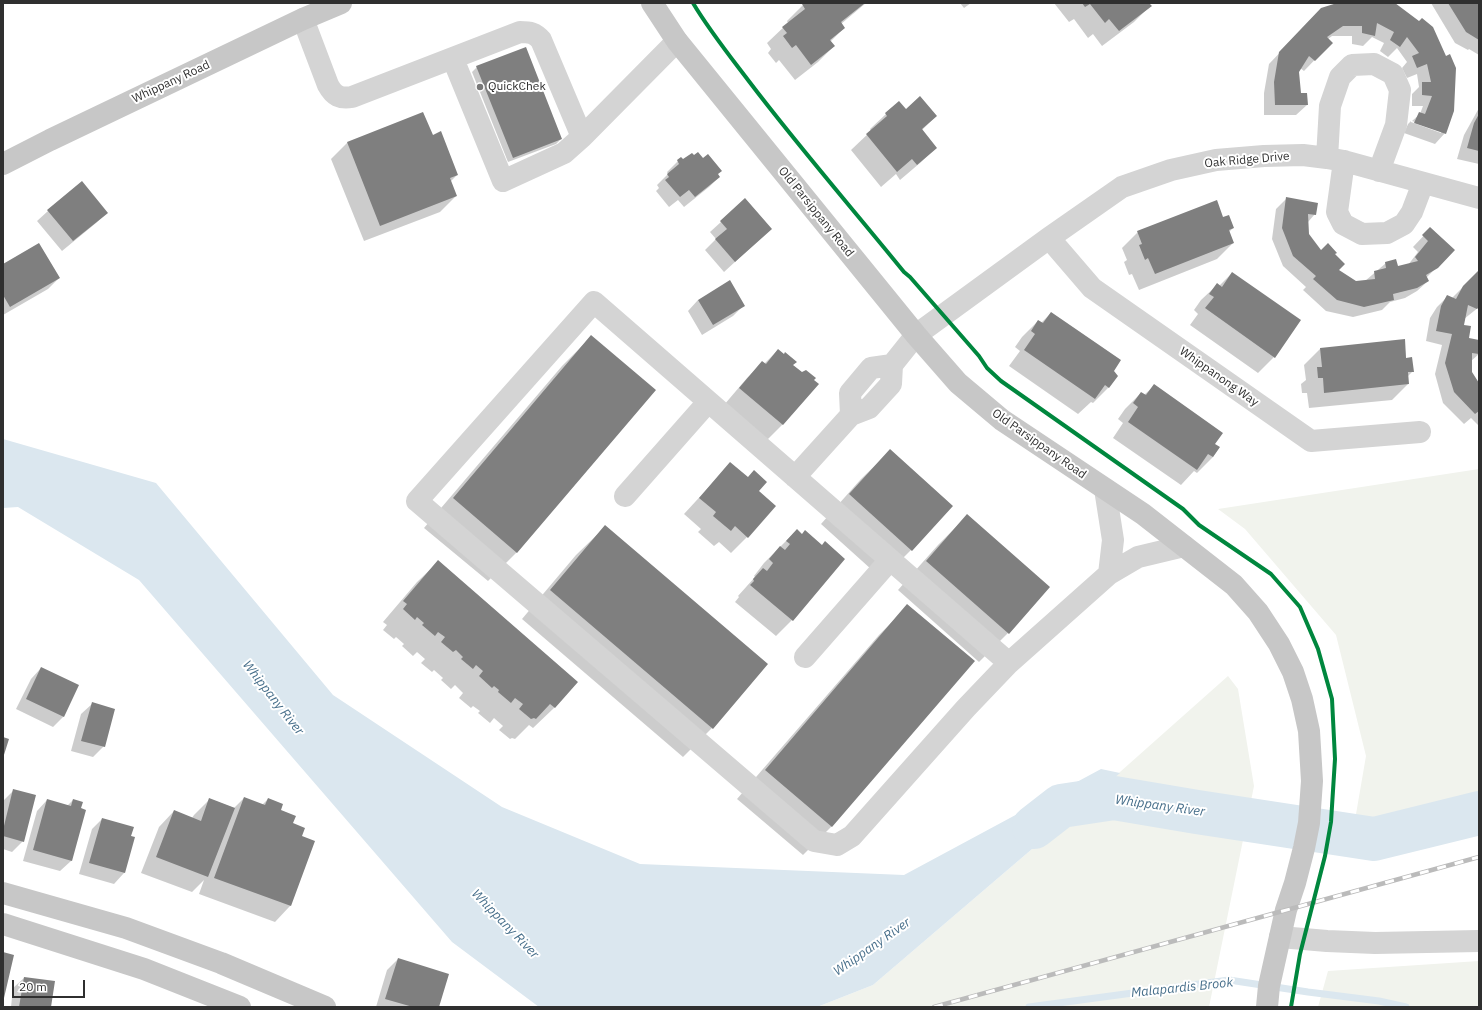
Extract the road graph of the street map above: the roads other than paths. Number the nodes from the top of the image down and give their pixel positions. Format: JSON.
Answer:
{"nodes":[{"id":1,"x":341,"y":3,"type":"edge"},
{"id":2,"x":652,"y":3,"type":"edge"},
{"id":3,"x":303,"y":19,"type":"junction"},
{"id":4,"x":677,"y":41,"type":"junction"},
{"id":5,"x":453,"y":59,"type":"junction"},
{"id":6,"x":582,"y":137,"type":"junction"},
{"id":7,"x":1336,"y":160,"type":"junction"},
{"id":8,"x":3,"y":164,"type":"edge"},
{"id":9,"x":1379,"y":171,"type":"junction"},
{"id":10,"x":1423,"y":183,"type":"junction"},
{"id":11,"x":1479,"y":198,"type":"edge"},
{"id":12,"x":1049,"y":238,"type":"junction"},
{"id":13,"x":916,"y":335,"type":"junction"},
{"id":14,"x":708,"y":402,"type":"junction"},
{"id":15,"x":1420,"y":432,"type":"dead end"},
{"id":16,"x":795,"y":477,"type":"junction"},
{"id":17,"x":1105,"y":489,"type":"junction"},
{"id":18,"x":624,"y":496,"type":"dead end"},
{"id":19,"x":1184,"y":546,"type":"junction"},
{"id":20,"x":890,"y":560,"type":"junction"},
{"id":21,"x":1109,"y":574,"type":"junction"},
{"id":22,"x":805,"y":656,"type":"dead end"},
{"id":23,"x":1009,"y":663,"type":"junction"},
{"id":24,"x":3,"y":893,"type":"edge"},
{"id":25,"x":3,"y":924,"type":"edge"},
{"id":26,"x":1479,"y":941,"type":"edge"},
{"id":27,"x":1279,"y":942,"type":"junction"},
{"id":28,"x":234,"y":1006,"type":"edge"},
{"id":29,"x":325,"y":1007,"type":"edge"},
{"id":30,"x":1267,"y":1007,"type":"edge"}],
"edges":[{"from":1,"to":3,"type":"main road","name":"Whippany Road"},
{"from":2,"to":4,"type":"main road","name":"Old Parsippany Road"},
{"from":3,"to":5,"type":"lane"},
{"from":3,"to":8,"type":"main road","name":"Whippany Road"},
{"from":4,"to":6,"type":"lane"},
{"from":4,"to":13,"type":"main road","name":"Old Parsippany Road"},
{"from":5,"to":6,"type":"lane"},
{"from":5,"to":6,"type":"lane"},
{"from":7,"to":9,"type":"lane","name":"Oak Ridge Drive"},
{"from":7,"to":9,"type":"lane"},
{"from":7,"to":10,"type":"lane"},
{"from":7,"to":12,"type":"lane","name":"Oak Ridge Drive"},
{"from":9,"to":10,"type":"lane","name":"Oak Ridge Drive"},
{"from":10,"to":11,"type":"lane","name":"Oak Ridge Drive"},
{"from":12,"to":13,"type":"lane","name":"Oak Ridge Drive"},
{"from":12,"to":15,"type":"lane","name":"Whippanong Way"},
{"from":13,"to":16,"type":"lane","name":"Oak Ridge Drive"},
{"from":13,"to":17,"type":"main road","name":"Old Parsippany Road"},
{"from":14,"to":16,"type":"lane"},
{"from":14,"to":18,"type":"lane"},
{"from":14,"to":23,"type":"lane"},
{"from":16,"to":20,"type":"lane"},
{"from":17,"to":19,"type":"main road","name":"Old Parsippany Road"},
{"from":17,"to":21,"type":"lane"},
{"from":19,"to":21,"type":"lane"},
{"from":19,"to":27,"type":"main road","name":"Old Parsippany Road"},
{"from":20,"to":22,"type":"lane"},
{"from":20,"to":23,"type":"lane"},
{"from":21,"to":23,"type":"lane"},
{"from":24,"to":29,"type":"main road"},
{"from":25,"to":28,"type":"main road"},
{"from":26,"to":27,"type":"lane"},
{"from":27,"to":30,"type":"main road","name":"Old Parsippany Road"}]}
